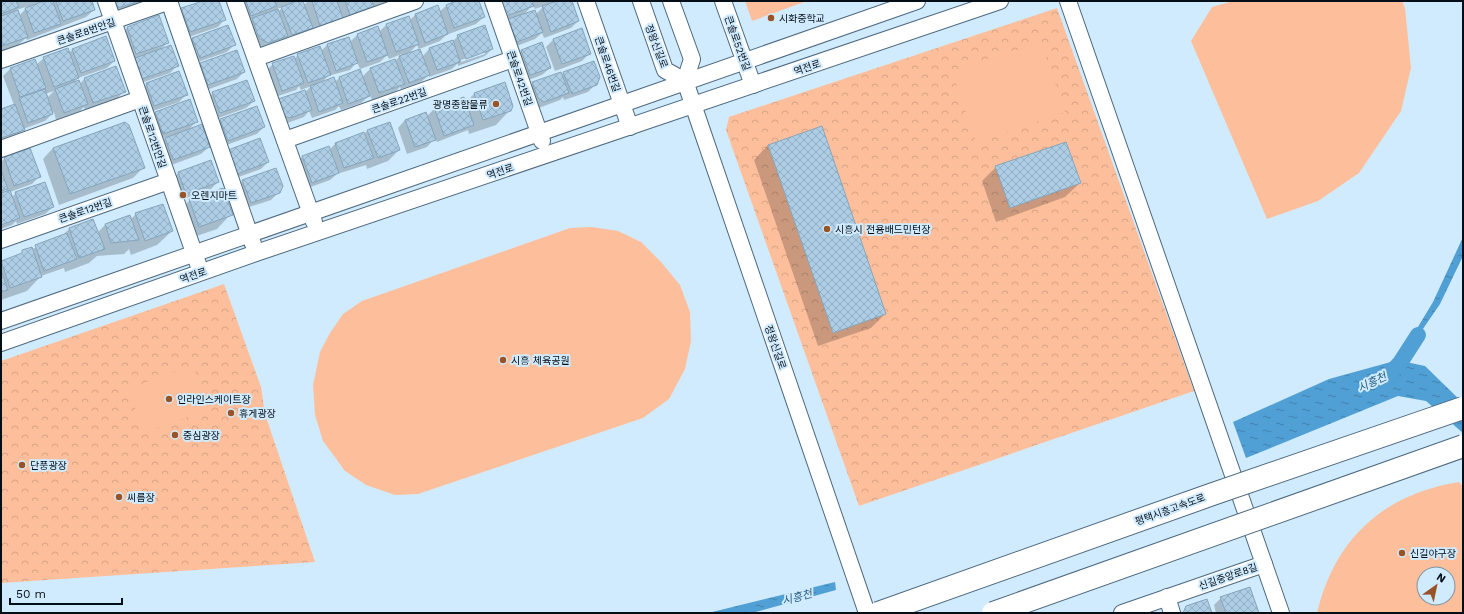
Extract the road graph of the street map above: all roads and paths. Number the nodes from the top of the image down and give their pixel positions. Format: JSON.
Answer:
{"nodes":[{"id":1,"x":106,"y":1,"type":"edge"},
{"id":2,"x":170,"y":1,"type":"edge"},
{"id":3,"x":236,"y":1,"type":"edge"},
{"id":4,"x":416,"y":1,"type":"edge"},
{"id":5,"x":493,"y":1,"type":"edge"},
{"id":6,"x":586,"y":1,"type":"edge"},
{"id":7,"x":641,"y":1,"type":"edge"},
{"id":8,"x":671,"y":1,"type":"edge"},
{"id":9,"x":723,"y":1,"type":"edge"},
{"id":10,"x":917,"y":1,"type":"edge"},
{"id":11,"x":1000,"y":1,"type":"edge"},
{"id":12,"x":1068,"y":1,"type":"edge"},
{"id":13,"x":113,"y":21,"type":"junction"},
{"id":14,"x":256,"y":58,"type":"junction"},
{"id":15,"x":513,"y":59,"type":"junction"},
{"id":16,"x":1,"y":60,"type":"edge"},
{"id":17,"x":744,"y":60,"type":"junction"},
{"id":18,"x":685,"y":81,"type":"junction"},
{"id":19,"x":753,"y":85,"type":"junction"},
{"id":20,"x":140,"y":99,"type":"junction"},
{"id":21,"x":622,"y":103,"type":"junction"},
{"id":22,"x":693,"y":106,"type":"junction"},
{"id":23,"x":630,"y":127,"type":"junction"},
{"id":24,"x":539,"y":132,"type":"junction"},
{"id":25,"x":285,"y":140,"type":"junction"},
{"id":26,"x":1,"y":148,"type":"edge"},
{"id":27,"x":547,"y":155,"type":"junction"},
{"id":28,"x":169,"y":181,"type":"junction"},
{"id":29,"x":310,"y":212,"type":"junction"},
{"id":30,"x":317,"y":232,"type":"junction"},
{"id":31,"x":249,"y":234,"type":"junction"},
{"id":32,"x":1,"y":240,"type":"edge"},
{"id":33,"x":194,"y":253,"type":"junction"},
{"id":34,"x":256,"y":253,"type":"junction"},
{"id":35,"x":201,"y":272,"type":"junction"},
{"id":36,"x":1,"y":321,"type":"edge"},
{"id":37,"x":1,"y":343,"type":"edge"},
{"id":38,"x":1463,"y":408,"type":"edge"},
{"id":39,"x":1463,"y":446,"type":"edge"},
{"id":40,"x":1264,"y":564,"type":"junction"},
{"id":41,"x":1167,"y":597,"type":"junction"},
{"id":42,"x":867,"y":613,"type":"edge"},
{"id":43,"x":878,"y":613,"type":"edge"},
{"id":44,"x":993,"y":613,"type":"edge"},
{"id":45,"x":1122,"y":613,"type":"edge"},
{"id":46,"x":1172,"y":613,"type":"edge"},
{"id":47,"x":1281,"y":613,"type":"edge"}],
"edges":[{"from":1,"to":13,"type":"street","name":"큰솔로12번안길"},
{"from":2,"to":13,"type":"street","name":"큰솔로8번안길"},
{"from":2,"to":31,"type":"street"},
{"from":3,"to":14,"type":"street"},
{"from":4,"to":14,"type":"street"},
{"from":5,"to":15,"type":"street","name":"큰솔로42번길"},
{"from":6,"to":21,"type":"street","name":"큰솔로46번길"},
{"from":7,"to":18,"type":"street","name":"정왕신길로"},
{"from":8,"to":18,"type":"street"},
{"from":9,"to":17,"type":"street","name":"큰솔로52번길"},
{"from":10,"to":17,"type":"street","name":"역전로"},
{"from":11,"to":19,"type":"street","name":"역전로"},
{"from":12,"to":40,"type":"street"},
{"from":13,"to":16,"type":"street","name":"큰솔로8번안길"},
{"from":13,"to":20,"type":"street","name":"큰솔로12번안길"},
{"from":14,"to":25,"type":"street"},
{"from":15,"to":24,"type":"street","name":"큰솔로42번길"},
{"from":15,"to":25,"type":"street","name":"큰솔로22번길"},
{"from":17,"to":18,"type":"street","name":"역전로"},
{"from":17,"to":19,"type":"street","name":"큰솔로52번길"},
{"from":18,"to":21,"type":"street","name":"역전로"},
{"from":18,"to":22,"type":"street","name":"정왕신길로"},
{"from":19,"to":22,"type":"street","name":"역전로"},
{"from":20,"to":26,"type":"street"},
{"from":20,"to":28,"type":"street","name":"큰솔로12번안길"},
{"from":21,"to":23,"type":"street","name":"큰솔로46번길"},
{"from":21,"to":24,"type":"street","name":"역전로"},
{"from":22,"to":23,"type":"street","name":"역전로"},
{"from":22,"to":42,"type":"street","name":"정왕신길로"},
{"from":23,"to":27,"type":"street","name":"역전로"},
{"from":24,"to":27,"type":"street","name":"큰솔로42번길"},
{"from":24,"to":29,"type":"street","name":"역전로"},
{"from":25,"to":29,"type":"street"},
{"from":27,"to":30,"type":"street","name":"역전로"},
{"from":28,"to":32,"type":"street","name":"큰솔로12번길"},
{"from":28,"to":33,"type":"street","name":"큰솔로12번안길"},
{"from":29,"to":30,"type":"street"},
{"from":29,"to":31,"type":"street","name":"역전로"},
{"from":30,"to":34,"type":"street","name":"역전로"},
{"from":31,"to":33,"type":"street","name":"역전로"},
{"from":31,"to":34,"type":"street"},
{"from":33,"to":35,"type":"street","name":"큰솔로12번안길"},
{"from":33,"to":36,"type":"street","name":"역전로"},
{"from":34,"to":35,"type":"street","name":"역전로"},
{"from":35,"to":37,"type":"street","name":"역전로"},
{"from":38,"to":43,"type":"highway","name":"평택시흥고속도로","bridge":true},
{"from":39,"to":44,"type":"highway","bridge":true},
{"from":40,"to":41,"type":"street","name":"신길중앙로8길"},
{"from":40,"to":47,"type":"street","name":"신길중앙로8길"},
{"from":41,"to":45,"type":"street","name":"신길중앙로8길"},
{"from":41,"to":46,"type":"street"}]}
